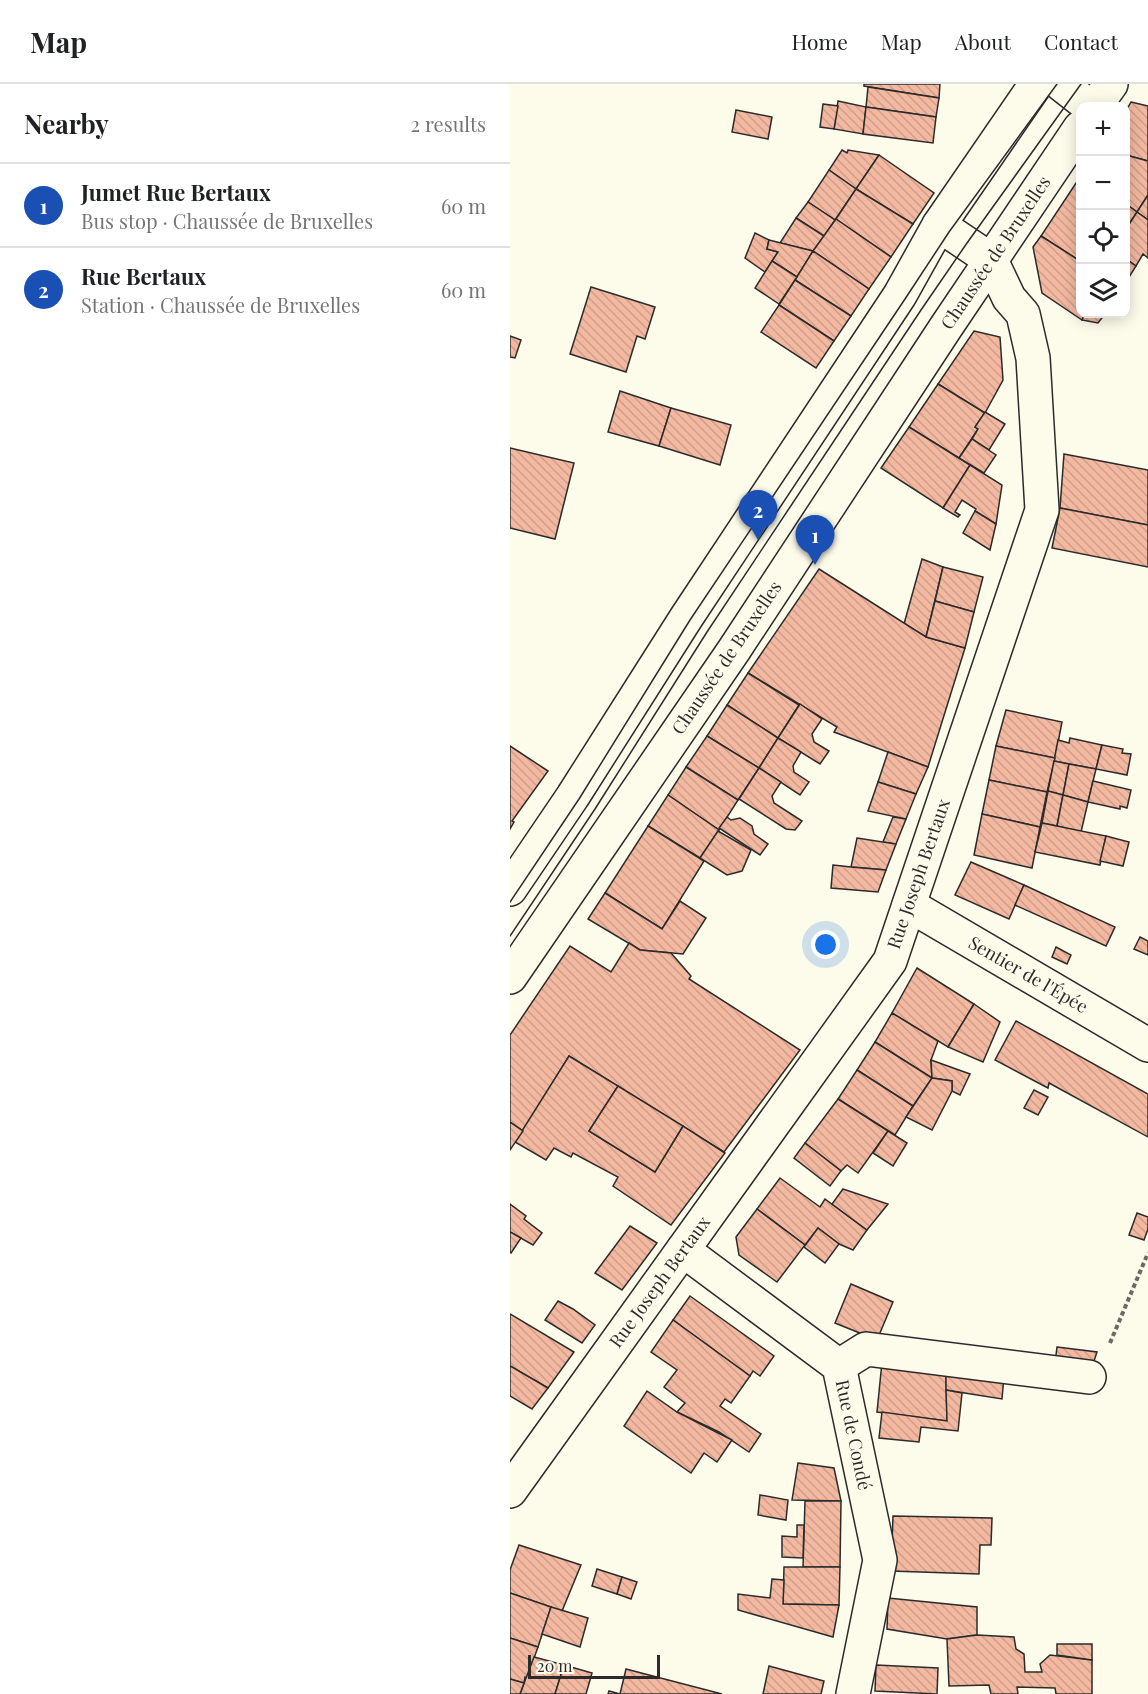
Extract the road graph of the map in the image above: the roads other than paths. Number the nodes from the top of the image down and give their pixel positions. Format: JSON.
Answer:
{"nodes":[{"id":1,"x":1036,"y":84,"type":"edge"},
{"id":2,"x":1061,"y":84,"type":"edge"},
{"id":3,"x":1111,"y":84,"type":"edge"},
{"id":4,"x":1084,"y":102,"type":"edge"},
{"id":5,"x":1098,"y":102,"type":"edge"},
{"id":6,"x":1076,"y":134,"type":"edge"},
{"id":7,"x":939,"y":225,"type":"junction"},
{"id":8,"x":991,"y":260,"type":"junction"},
{"id":9,"x":510,"y":889,"type":"edge"},
{"id":10,"x":909,"y":905,"type":"junction"},
{"id":11,"x":510,"y":977,"type":"edge"},
{"id":12,"x":1148,"y":1045,"type":"edge"},
{"id":13,"x":683,"y":1250,"type":"junction"},
{"id":14,"x":839,"y":1366,"type":"junction"},
{"id":15,"x":1089,"y":1377,"type":"road end"},
{"id":16,"x":510,"y":1491,"type":"edge"},
{"id":17,"x":853,"y":1694,"type":"edge"}],
"edges":[{"from":1,"to":7,"type":"street"},
{"from":2,"to":4,"type":"street"},
{"from":3,"to":5,"type":"street"},
{"from":6,"to":8,"type":"street","name":"Chaussée de Bruxelles"},
{"from":7,"to":8,"type":"street"},
{"from":7,"to":9,"type":"street"},
{"from":8,"to":10,"type":"street","name":"Rue Joseph Bertaux"},
{"from":8,"to":11,"type":"street","name":"Chaussée de Bruxelles"},
{"from":10,"to":12,"type":"street","name":"Sentier de l'Épée"},
{"from":10,"to":13,"type":"street","name":"Rue Joseph Bertaux"},
{"from":13,"to":14,"type":"street","name":"Rue de Condé"},
{"from":13,"to":16,"type":"street","name":"Rue Joseph Bertaux"},
{"from":14,"to":15,"type":"street"},
{"from":14,"to":17,"type":"street","name":"Rue de Condé"}]}
